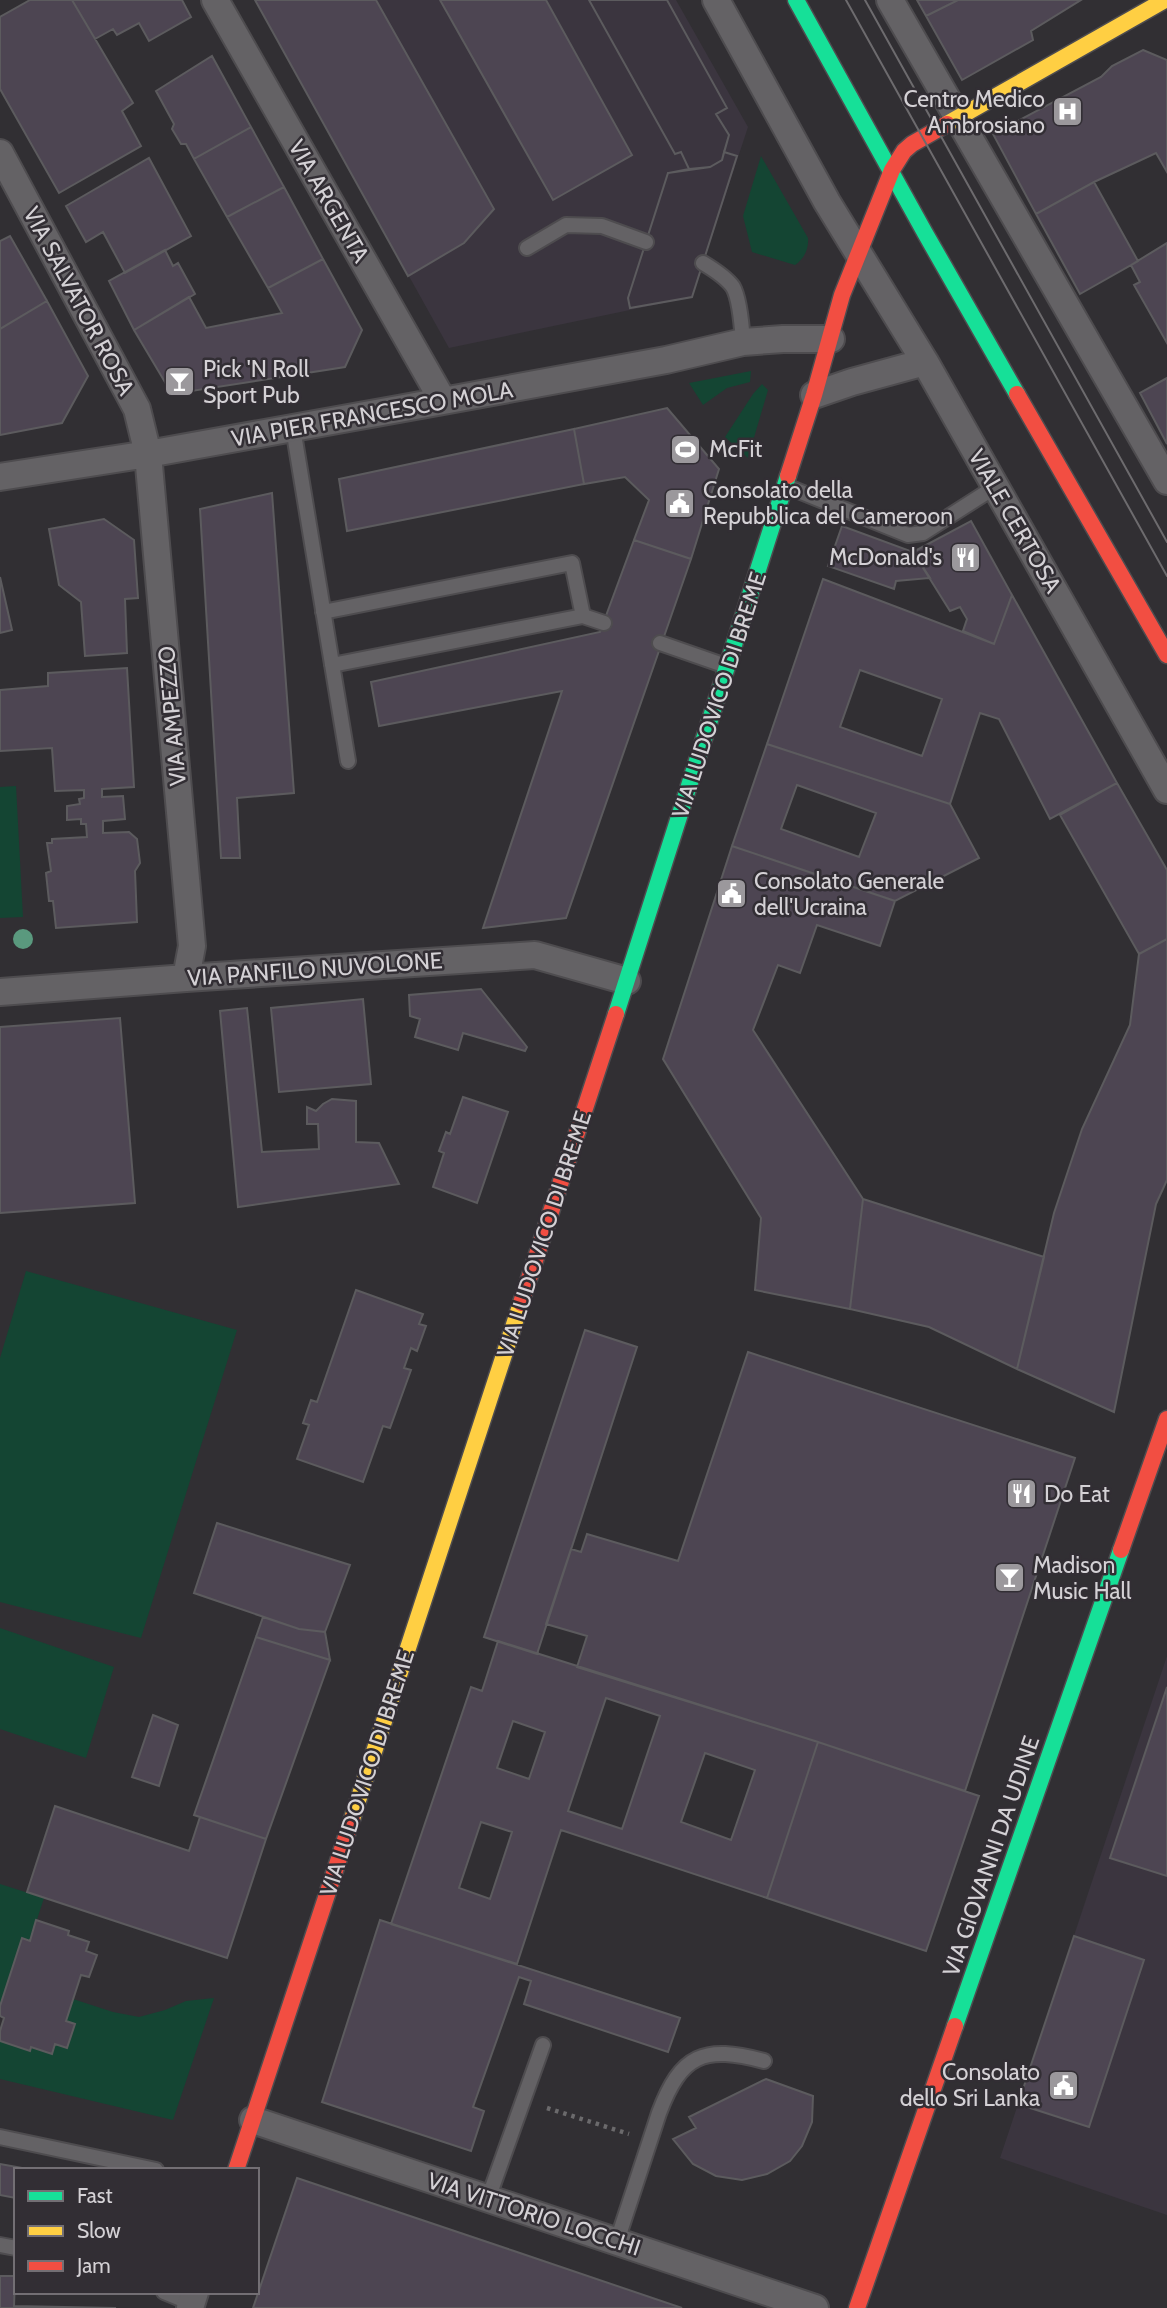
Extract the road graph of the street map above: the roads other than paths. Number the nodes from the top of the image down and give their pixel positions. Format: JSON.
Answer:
{"nodes":[{"id":1,"x":215,"y":0,"type":"edge"},
{"id":2,"x":716,"y":0,"type":"edge"},
{"id":3,"x":796,"y":0,"type":"edge"},
{"id":4,"x":890,"y":0,"type":"edge"},
{"id":5,"x":1165,"y":0,"type":"edge"},
{"id":6,"x":958,"y":118,"type":"junction"},
{"id":7,"x":0,"y":153,"type":"edge"},
{"id":8,"x":892,"y":170,"type":"junction"},
{"id":9,"x":646,"y":242,"type":"dead end"},
{"id":10,"x":527,"y":248,"type":"dead end"},
{"id":11,"x":858,"y":256,"type":"junction"},
{"id":12,"x":703,"y":262,"type":"dead end"},
{"id":13,"x":831,"y":339,"type":"junction"},
{"id":14,"x":743,"y":342,"type":"junction"},
{"id":15,"x":925,"y":362,"type":"junction"},
{"id":16,"x":814,"y":395,"type":"junction"},
{"id":17,"x":443,"y":401,"type":"junction"},
{"id":18,"x":293,"y":428,"type":"junction"},
{"id":19,"x":148,"y":454,"type":"junction"},
{"id":20,"x":0,"y":477,"type":"edge"},
{"id":21,"x":1167,"y":481,"type":"edge"},
{"id":22,"x":785,"y":486,"type":"junction"},
{"id":23,"x":995,"y":487,"type":"junction"},
{"id":24,"x":323,"y":612,"type":"junction"},
{"id":25,"x":583,"y":616,"type":"junction"},
{"id":26,"x":604,"y":623,"type":"dead end"},
{"id":27,"x":660,"y":643,"type":"dead end"},
{"id":28,"x":1167,"y":655,"type":"edge"},
{"id":29,"x":332,"y":665,"type":"junction"},
{"id":30,"x":728,"y":666,"type":"junction"},
{"id":31,"x":348,"y":761,"type":"dead end"},
{"id":32,"x":1167,"y":790,"type":"edge"},
{"id":33,"x":186,"y":978,"type":"junction"},
{"id":34,"x":627,"y":981,"type":"junction"},
{"id":35,"x":0,"y":992,"type":"edge"},
{"id":36,"x":1167,"y":1419,"type":"edge"},
{"id":37,"x":544,"y":2045,"type":"dead end"},
{"id":38,"x":764,"y":2061,"type":"dead end"},
{"id":39,"x":253,"y":2120,"type":"junction"},
{"id":40,"x":0,"y":2137,"type":"edge"},
{"id":41,"x":147,"y":2168,"type":"edge"},
{"id":42,"x":237,"y":2168,"type":"edge"},
{"id":43,"x":488,"y":2199,"type":"junction"},
{"id":44,"x":617,"y":2241,"type":"junction"},
{"id":45,"x":170,"y":2294,"type":"edge"},
{"id":46,"x":192,"y":2301,"type":"edge"},
{"id":47,"x":815,"y":2308,"type":"edge"},
{"id":48,"x":857,"y":2308,"type":"edge"}],
"edges":[{"from":1,"to":17,"type":"street","name":"VIA ARGENTA"},
{"from":2,"to":11,"type":"street","name":"VIALE CERTOSA"},
{"from":3,"to":8,"type":"street"},
{"from":4,"to":6,"type":"street"},
{"from":5,"to":6,"type":"street"},
{"from":6,"to":8,"type":"street"},
{"from":6,"to":21,"type":"street"},
{"from":7,"to":19,"type":"street","name":"VIA SALVATOR ROSA"},
{"from":8,"to":11,"type":"street"},
{"from":8,"to":28,"type":"street"},
{"from":9,"to":10,"type":"lane"},
{"from":11,"to":13,"type":"street","name":"VIA LUDOVICO DI BREME"},
{"from":11,"to":15,"type":"street","name":"VIALE CERTOSA"},
{"from":12,"to":14,"type":"lane"},
{"from":13,"to":14,"type":"street","name":"VIA PIER FRANCESCO MOLA"},
{"from":13,"to":16,"type":"street","name":"VIA LUDOVICO DI BREME"},
{"from":14,"to":17,"type":"street","name":"VIA PIER FRANCESCO MOLA"},
{"from":15,"to":16,"type":"street"},
{"from":15,"to":23,"type":"street","name":"VIALE CERTOSA"},
{"from":16,"to":22,"type":"street","name":"VIA LUDOVICO DI BREME"},
{"from":17,"to":18,"type":"street","name":"VIA PIER FRANCESCO MOLA"},
{"from":18,"to":19,"type":"street","name":"VIA PIER FRANCESCO MOLA"},
{"from":18,"to":24,"type":"lane"},
{"from":19,"to":20,"type":"street","name":"VIA PIER FRANCESCO MOLA"},
{"from":19,"to":33,"type":"street","name":"VIA AMPEZZO"},
{"from":22,"to":23,"type":"lane"},
{"from":22,"to":30,"type":"street","name":"VIA LUDOVICO DI BREME"},
{"from":23,"to":32,"type":"street","name":"VIALE CERTOSA"},
{"from":24,"to":25,"type":"lane"},
{"from":24,"to":29,"type":"lane"},
{"from":25,"to":26,"type":"lane"},
{"from":25,"to":29,"type":"lane"},
{"from":27,"to":30,"type":"lane"},
{"from":29,"to":31,"type":"lane"},
{"from":30,"to":34,"type":"street","name":"VIA LUDOVICO DI BREME"},
{"from":33,"to":34,"type":"street","name":"VIA PANFILO NUVOLONE"},
{"from":33,"to":35,"type":"street","name":"VIA PANFILO NUVOLONE"},
{"from":34,"to":39,"type":"street","name":"VIA LUDOVICO DI BREME"},
{"from":36,"to":48,"type":"street","name":"VIA GIOVANNI DA UDINE"},
{"from":37,"to":43,"type":"lane"},
{"from":38,"to":44,"type":"lane"},
{"from":39,"to":42,"type":"street","name":"VIA LUDOVICO DI BREME"},
{"from":39,"to":43,"type":"street","name":"VIA VITTORIO LOCCHI"},
{"from":40,"to":41,"type":"lane"},
{"from":43,"to":44,"type":"street","name":"VIA VITTORIO LOCCHI"},
{"from":44,"to":47,"type":"street","name":"VIA VITTORIO LOCCHI"},
{"from":45,"to":46,"type":"lane"}]}
